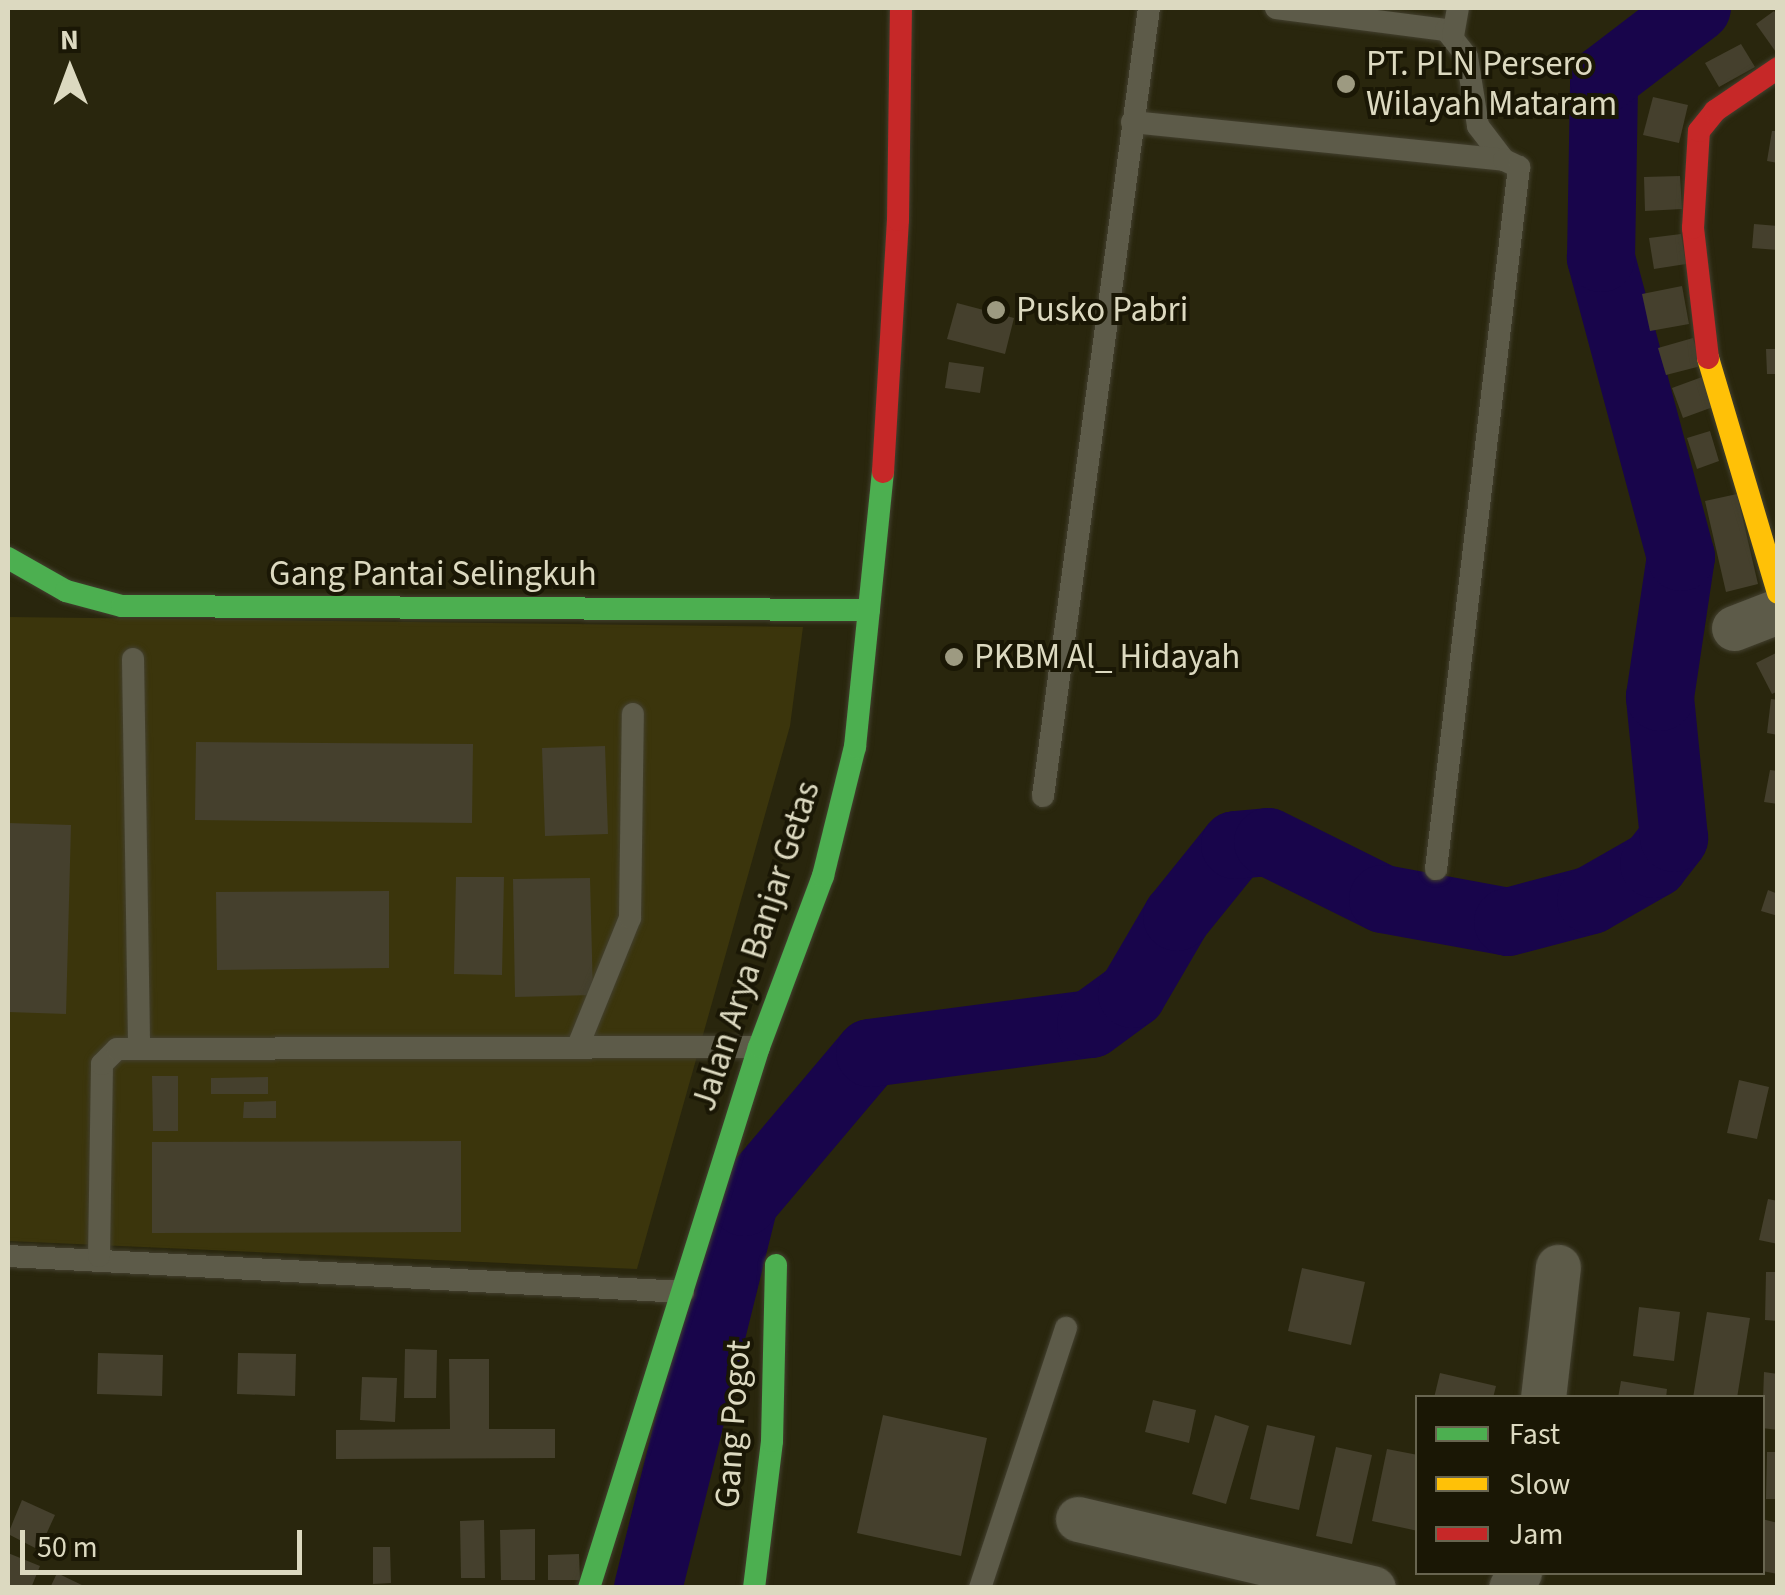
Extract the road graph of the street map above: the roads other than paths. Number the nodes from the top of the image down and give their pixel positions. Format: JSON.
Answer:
{"nodes":[{"id":1,"x":901,"y":8,"type":"edge"},
{"id":2,"x":1149,"y":8,"type":"edge"},
{"id":3,"x":1276,"y":8,"type":"edge"},
{"id":4,"x":1458,"y":8,"type":"edge"},
{"id":5,"x":1453,"y":36,"type":"junction"},
{"id":6,"x":1778,"y":68,"type":"edge"},
{"id":7,"x":1132,"y":122,"type":"junction"},
{"id":8,"x":1504,"y":160,"type":"junction"},
{"id":9,"x":8,"y":558,"type":"edge"},
{"id":10,"x":1778,"y":593,"type":"edge"},
{"id":11,"x":869,"y":610,"type":"junction"},
{"id":12,"x":1778,"y":611,"type":"edge"},
{"id":13,"x":1734,"y":628,"type":"dead end"},
{"id":14,"x":133,"y":660,"type":"dead end"},
{"id":15,"x":633,"y":714,"type":"dead end"},
{"id":16,"x":1043,"y":796,"type":"dead end"},
{"id":17,"x":1436,"y":869,"type":"dead end"},
{"id":18,"x":139,"y":1045,"type":"junction"},
{"id":19,"x":578,"y":1046,"type":"junction"},
{"id":20,"x":759,"y":1047,"type":"junction"},
{"id":21,"x":8,"y":1256,"type":"edge"},
{"id":22,"x":99,"y":1256,"type":"junction"},
{"id":23,"x":776,"y":1265,"type":"dead end"},
{"id":24,"x":1558,"y":1266,"type":"dead end"},
{"id":25,"x":686,"y":1292,"type":"junction"},
{"id":26,"x":1066,"y":1328,"type":"dead end"},
{"id":27,"x":1543,"y":1395,"type":"edge"},
{"id":28,"x":1078,"y":1519,"type":"dead end"},
{"id":29,"x":589,"y":1588,"type":"edge"},
{"id":30,"x":754,"y":1588,"type":"edge"},
{"id":31,"x":980,"y":1588,"type":"edge"},
{"id":32,"x":1373,"y":1588,"type":"edge"}],
"edges":[{"from":1,"to":11,"type":"main road","name":"Jalan Arya Banjar Getas"},
{"from":2,"to":7,"type":"lane"},
{"from":3,"to":5,"type":"lane"},
{"from":4,"to":5,"type":"lane"},
{"from":5,"to":8,"type":"lane"},
{"from":6,"to":10,"type":"main road"},
{"from":7,"to":8,"type":"lane"},
{"from":7,"to":16,"type":"lane"},
{"from":8,"to":17,"type":"lane"},
{"from":9,"to":11,"type":"main road","name":"Gang Pantai Selingkuh"},
{"from":11,"to":20,"type":"main road","name":"Jalan Arya Banjar Getas"},
{"from":12,"to":13,"type":"street"},
{"from":14,"to":18,"type":"lane"},
{"from":15,"to":19,"type":"lane"},
{"from":18,"to":19,"type":"lane"},
{"from":18,"to":22,"type":"lane"},
{"from":19,"to":20,"type":"lane"},
{"from":20,"to":25,"type":"main road","name":"Jalan Arya Banjar Getas"},
{"from":21,"to":22,"type":"lane"},
{"from":22,"to":25,"type":"lane"},
{"from":23,"to":30,"type":"main road","name":"Gang Pogot"},
{"from":24,"to":27,"type":"street"},
{"from":25,"to":29,"type":"main road","name":"Jalan Arya Banjar Getas"},
{"from":26,"to":31,"type":"lane"},
{"from":28,"to":32,"type":"street"}]}
